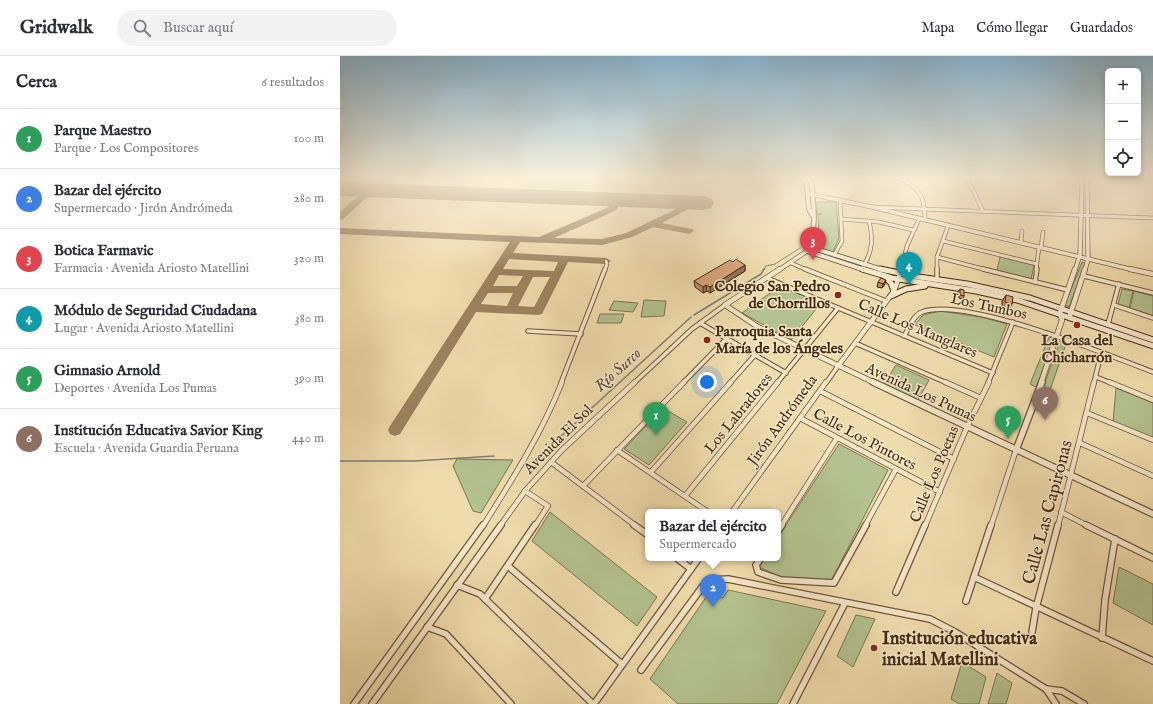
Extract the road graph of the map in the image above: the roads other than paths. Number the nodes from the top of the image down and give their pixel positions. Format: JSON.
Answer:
{"nodes":[{"id":1,"x":809,"y":208,"type":"edge"},
{"id":2,"x":840,"y":208,"type":"edge"},
{"id":3,"x":877,"y":208,"type":"edge"},
{"id":4,"x":926,"y":208,"type":"edge"},
{"id":5,"x":931,"y":208,"type":"edge"},
{"id":6,"x":982,"y":208,"type":"edge"},
{"id":7,"x":1082,"y":208,"type":"edge"},
{"id":8,"x":1087,"y":208,"type":"edge"},
{"id":9,"x":983,"y":211,"type":"junction"},
{"id":10,"x":1082,"y":215,"type":"junction"},
{"id":11,"x":1087,"y":215,"type":"junction"},
{"id":12,"x":1153,"y":218,"type":"edge"},
{"id":13,"x":919,"y":219,"type":"junction"},
{"id":14,"x":841,"y":220,"type":"junction"},
{"id":15,"x":925,"y":220,"type":"junction"},
{"id":16,"x":869,"y":221,"type":"junction"},
{"id":17,"x":948,"y":226,"type":"junction"},
{"id":18,"x":913,"y":230,"type":"junction"},
{"id":19,"x":1022,"y":230,"type":"dead end"},
{"id":20,"x":1043,"y":232,"type":"dead end"},
{"id":21,"x":943,"y":241,"type":"junction"},
{"id":22,"x":1021,"y":243,"type":"junction"},
{"id":23,"x":1040,"y":248,"type":"junction"},
{"id":24,"x":808,"y":249,"type":"junction"},
{"id":25,"x":834,"y":255,"type":"junction"},
{"id":26,"x":937,"y":257,"type":"junction"},
{"id":27,"x":1080,"y":257,"type":"junction"},
{"id":28,"x":1088,"y":259,"type":"junction"},
{"id":29,"x":606,"y":261,"type":"dead end"},
{"id":30,"x":791,"y":262,"type":"junction"},
{"id":31,"x":1037,"y":264,"type":"junction"},
{"id":32,"x":864,"y":265,"type":"junction"},
{"id":33,"x":1153,"y":274,"type":"edge"},
{"id":34,"x":881,"y":275,"type":"junction"},
{"id":35,"x":1084,"y":276,"type":"junction"},
{"id":36,"x":900,"y":277,"type":"junction"},
{"id":37,"x":767,"y":278,"type":"junction"},
{"id":38,"x":937,"y":280,"type":"junction"},
{"id":39,"x":1035,"y":282,"type":"junction"},
{"id":40,"x":1119,"y":284,"type":"junction"},
{"id":41,"x":937,"y":286,"type":"junction"},
{"id":42,"x":1068,"y":290,"type":"junction"},
{"id":43,"x":894,"y":291,"type":"junction"},
{"id":44,"x":1153,"y":293,"type":"edge"},
{"id":45,"x":891,"y":296,"type":"junction"},
{"id":46,"x":886,"y":301,"type":"junction"},
{"id":47,"x":1114,"y":304,"type":"junction"},
{"id":48,"x":725,"y":305,"type":"junction"},
{"id":49,"x":838,"y":308,"type":"junction"},
{"id":50,"x":1060,"y":311,"type":"junction"},
{"id":51,"x":1072,"y":312,"type":"junction"},
{"id":52,"x":1069,"y":317,"type":"junction"},
{"id":53,"x":1153,"y":318,"type":"edge"},
{"id":54,"x":1062,"y":320,"type":"junction"},
{"id":55,"x":871,"y":322,"type":"junction"},
{"id":56,"x":1013,"y":322,"type":"junction"},
{"id":57,"x":700,"y":323,"type":"junction"},
{"id":58,"x":1108,"y":324,"type":"junction"},
{"id":59,"x":528,"y":331,"type":"dead end"},
{"id":60,"x":581,"y":334,"type":"junction"},
{"id":61,"x":904,"y":336,"type":"junction"},
{"id":62,"x":1056,"y":337,"type":"junction"},
{"id":63,"x":726,"y":339,"type":"junction"},
{"id":64,"x":1153,"y":340,"type":"edge"},
{"id":65,"x":855,"y":343,"type":"junction"},
{"id":66,"x":1153,"y":346,"type":"edge"},
{"id":67,"x":805,"y":350,"type":"junction"},
{"id":68,"x":1101,"y":353,"type":"junction"},
{"id":69,"x":754,"y":356,"type":"junction"},
{"id":70,"x":838,"y":366,"type":"junction"},
{"id":71,"x":1153,"y":372,"type":"edge"},
{"id":72,"x":786,"y":373,"type":"junction"},
{"id":73,"x":993,"y":373,"type":"junction"},
{"id":74,"x":1096,"y":377,"type":"junction"},
{"id":75,"x":820,"y":391,"type":"junction"},
{"id":76,"x":981,"y":398,"type":"junction"},
{"id":77,"x":1153,"y":400,"type":"edge"},
{"id":78,"x":1087,"y":413,"type":"junction"},
{"id":79,"x":800,"y":418,"type":"junction"},
{"id":80,"x":967,"y":427,"type":"junction"},
{"id":81,"x":837,"y":438,"type":"junction"},
{"id":82,"x":1153,"y":440,"type":"edge"},
{"id":83,"x":1080,"y":443,"type":"junction"},
{"id":84,"x":617,"y":450,"type":"junction"},
{"id":85,"x":1016,"y":450,"type":"junction"},
{"id":86,"x":954,"y":459,"type":"junction"},
{"id":87,"x":551,"y":462,"type":"junction"},
{"id":88,"x":896,"y":469,"type":"junction"},
{"id":89,"x":651,"y":472,"type":"junction"},
{"id":90,"x":1071,"y":476,"type":"junction"},
{"id":91,"x":1153,"y":476,"type":"edge"},
{"id":92,"x":583,"y":486,"type":"junction"},
{"id":93,"x":525,"y":491,"type":"junction"},
{"id":94,"x":940,"y":492,"type":"junction"},
{"id":95,"x":685,"y":496,"type":"junction"},
{"id":96,"x":704,"y":509,"type":"edge"},
{"id":97,"x":734,"y":509,"type":"edge"},
{"id":98,"x":1061,"y":512,"type":"junction"},
{"id":99,"x":1153,"y":514,"type":"edge"},
{"id":100,"x":781,"y":526,"type":"edge"},
{"id":101,"x":645,"y":533,"type":"edge"},
{"id":102,"x":1115,"y":539,"type":"junction"},
{"id":103,"x":1153,"y":558,"type":"edge"},
{"id":104,"x":682,"y":561,"type":"edge"},
{"id":105,"x":697,"y":561,"type":"edge"},
{"id":106,"x":759,"y":561,"type":"edge"},
{"id":107,"x":508,"y":566,"type":"junction"},
{"id":108,"x":691,"y":569,"type":"junction"},
{"id":109,"x":974,"y":577,"type":"junction"},
{"id":110,"x":457,"y":585,"type":"junction"},
{"id":111,"x":896,"y":592,"type":"dead end"},
{"id":112,"x":485,"y":599,"type":"junction"},
{"id":113,"x":966,"y":601,"type":"dead end"},
{"id":114,"x":846,"y":603,"type":"junction"},
{"id":115,"x":1036,"y":608,"type":"junction"},
{"id":116,"x":427,"y":627,"type":"junction"},
{"id":117,"x":1032,"y":632,"type":"dead end"},
{"id":118,"x":1102,"y":638,"type":"junction"},
{"id":119,"x":1153,"y":661,"type":"edge"},
{"id":120,"x":622,"y":664,"type":"junction"},
{"id":121,"x":641,"y":670,"type":"dead end"},
{"id":122,"x":1046,"y":689,"type":"junction"},
{"id":123,"x":354,"y":704,"type":"edge"},
{"id":124,"x":372,"y":704,"type":"edge"},
{"id":125,"x":510,"y":704,"type":"edge"},
{"id":126,"x":593,"y":704,"type":"edge"},
{"id":127,"x":793,"y":704,"type":"edge"},
{"id":128,"x":1056,"y":704,"type":"edge"},
{"id":129,"x":1084,"y":704,"type":"edge"}],
"edges":[{"from":1,"to":24,"type":"main road"},
{"from":2,"to":14,"type":"street"},
{"from":3,"to":13,"type":"street"},
{"from":4,"to":15,"type":"street"},
{"from":5,"to":9,"type":"street"},
{"from":6,"to":9,"type":"street"},
{"from":7,"to":10,"type":"street"},
{"from":8,"to":11,"type":"street"},
{"from":9,"to":10,"type":"street"},
{"from":10,"to":11,"type":"street"},
{"from":10,"to":27,"type":"street"},
{"from":11,"to":12,"type":"street"},
{"from":11,"to":28,"type":"street"},
{"from":13,"to":15,"type":"street"},
{"from":13,"to":18,"type":"street","name":"Jirón Andrómeda"},
{"from":14,"to":16,"type":"street"},
{"from":14,"to":25,"type":"street"},
{"from":15,"to":17,"type":"street"},
{"from":16,"to":18,"type":"street"},
{"from":16,"to":32,"type":"street"},
{"from":17,"to":21,"type":"street"},
{"from":17,"to":22,"type":"street"},
{"from":18,"to":36,"type":"street","name":"Jirón Andrómeda"},
{"from":19,"to":22,"type":"street"},
{"from":20,"to":23,"type":"street"},
{"from":21,"to":26,"type":"street"},
{"from":21,"to":31,"type":"street"},
{"from":22,"to":23,"type":"street"},
{"from":23,"to":27,"type":"street"},
{"from":23,"to":31,"type":"street"},
{"from":24,"to":25,"type":"main road"},
{"from":24,"to":30,"type":"street","name":"Avenida El Sol"},
{"from":24,"to":34,"type":"main road"},
{"from":25,"to":32,"type":"main road"},
{"from":26,"to":38,"type":"street"},
{"from":26,"to":39,"type":"street"},
{"from":27,"to":28,"type":"street"},
{"from":27,"to":42,"type":"street"},
{"from":28,"to":33,"type":"street"},
{"from":28,"to":35,"type":"street"},
{"from":29,"to":60,"type":"street"},
{"from":30,"to":37,"type":"street","name":"Avenida El Sol"},
{"from":30,"to":46,"type":"street"},
{"from":31,"to":39,"type":"street"},
{"from":32,"to":36,"type":"main road"},
{"from":34,"to":36,"type":"main road"},
{"from":34,"to":43,"type":"main road"},
{"from":35,"to":40,"type":"street"},
{"from":35,"to":51,"type":"street"},
{"from":36,"to":38,"type":"main road"},
{"from":36,"to":41,"type":"main road"},
{"from":36,"to":43,"type":"street","name":"Jirón Andrómeda"},
{"from":37,"to":48,"type":"street","name":"Avenida El Sol"},
{"from":37,"to":49,"type":"street","name":"Calle Los Manglares"},
{"from":38,"to":50,"type":"main road"},
{"from":39,"to":42,"type":"street"},
{"from":40,"to":44,"type":"street"},
{"from":40,"to":47,"type":"street"},
{"from":41,"to":45,"type":"main road"},
{"from":41,"to":50,"type":"main road"},
{"from":42,"to":50,"type":"street"},
{"from":43,"to":45,"type":"street","name":"Jirón Andrómeda"},
{"from":45,"to":46,"type":"street","name":"Jirón Andrómeda"},
{"from":46,"to":55,"type":"street","name":"Jirón Andrómeda"},
{"from":47,"to":53,"type":"street"},
{"from":47,"to":58,"type":"street"},
{"from":48,"to":57,"type":"street","name":"Avenida El Sol"},
{"from":48,"to":67,"type":"street","name":"Avenida Los Pumas"},
{"from":49,"to":55,"type":"street","name":"Calle Los Manglares"},
{"from":49,"to":67,"type":"street","name":"Los Labradores"},
{"from":50,"to":51,"type":"main road"},
{"from":50,"to":52,"type":"main road"},
{"from":50,"to":54,"type":"street"},
{"from":51,"to":52,"type":"street"},
{"from":51,"to":58,"type":"main road"},
{"from":52,"to":54,"type":"street"},
{"from":52,"to":66,"type":"main road"},
{"from":54,"to":62,"type":"street"},
{"from":55,"to":61,"type":"street","name":"Calle Los Manglares"},
{"from":55,"to":65,"type":"street","name":"Jirón Andrómeda"},
{"from":56,"to":61,"type":"street","name":"Los Tumbos"},
{"from":56,"to":62,"type":"street","name":"Los Tumbos"},
{"from":56,"to":73,"type":"street","name":"Calle Los Poetas"},
{"from":57,"to":63,"type":"street"},
{"from":57,"to":87,"type":"street","name":"Avenida El Sol"},
{"from":58,"to":64,"type":"main road"},
{"from":59,"to":60,"type":"street"},
{"from":60,"to":123,"type":"street"},
{"from":61,"to":73,"type":"street","name":"Calle Los Manglares"},
{"from":62,"to":68,"type":"street","name":"Los Tumbos"},
{"from":62,"to":85,"type":"street"},
{"from":63,"to":69,"type":"street"},
{"from":63,"to":84,"type":"street"},
{"from":65,"to":70,"type":"street","name":"Jirón Andrómeda"},
{"from":65,"to":76,"type":"street"},
{"from":67,"to":70,"type":"street","name":"Avenida Los Pumas"},
{"from":67,"to":72,"type":"street","name":"Los Labradores"},
{"from":68,"to":71,"type":"street","name":"Los Tumbos"},
{"from":68,"to":74,"type":"street","name":"Calle Las Capironas"},
{"from":69,"to":72,"type":"street"},
{"from":69,"to":89,"type":"street"},
{"from":70,"to":75,"type":"street","name":"Jirón Andrómeda"},
{"from":70,"to":80,"type":"street","name":"Avenida Los Pumas"},
{"from":72,"to":95,"type":"street","name":"Los Labradores"},
{"from":73,"to":76,"type":"street","name":"Calle Los Poetas"},
{"from":74,"to":77,"type":"street"},
{"from":74,"to":78,"type":"street","name":"Calle Las Capironas"},
{"from":75,"to":79,"type":"street","name":"Jirón Andrómeda"},
{"from":75,"to":86,"type":"street"},
{"from":76,"to":80,"type":"street","name":"Calle Los Poetas"},
{"from":78,"to":82,"type":"street"},
{"from":78,"to":83,"type":"street","name":"Calle Las Capironas"},
{"from":79,"to":81,"type":"street","name":"Calle Los Pintores"},
{"from":79,"to":97,"type":"street","name":"Jirón Andrómeda"},
{"from":80,"to":85,"type":"street","name":"Avenida Los Pumas"},
{"from":80,"to":86,"type":"street","name":"Calle Los Poetas"},
{"from":81,"to":88,"type":"street","name":"Calle Los Pintores"},
{"from":81,"to":100,"type":"street"},
{"from":83,"to":90,"type":"street","name":"Calle Las Capironas"},
{"from":83,"to":91,"type":"street"},
{"from":84,"to":89,"type":"street"},
{"from":84,"to":92,"type":"street"},
{"from":85,"to":90,"type":"street","name":"Avenida Los Pumas"},
{"from":85,"to":109,"type":"street"},
{"from":86,"to":94,"type":"street","name":"Calle Los Poetas"},
{"from":87,"to":92,"type":"street"},
{"from":87,"to":93,"type":"street","name":"Avenida El Sol"},
{"from":88,"to":94,"type":"street","name":"Calle Los Pintores"},
{"from":88,"to":106,"type":"street"},
{"from":89,"to":95,"type":"street"},
{"from":90,"to":98,"type":"street","name":"Calle Las Capironas"},
{"from":90,"to":99,"type":"street","name":"Avenida Los Pumas"},
{"from":92,"to":101,"type":"street"},
{"from":93,"to":107,"type":"street"},
{"from":93,"to":110,"type":"street","name":"Avenida El Sol"},
{"from":94,"to":111,"type":"street","name":"Calle Los Poetas"},
{"from":95,"to":96,"type":"street"},
{"from":98,"to":102,"type":"street"},
{"from":98,"to":115,"type":"street","name":"Calle Las Capironas"},
{"from":102,"to":103,"type":"street"},
{"from":102,"to":118,"type":"street"},
{"from":104,"to":108,"type":"street"},
{"from":105,"to":108,"type":"street"},
{"from":107,"to":112,"type":"street"},
{"from":107,"to":120,"type":"street"},
{"from":108,"to":120,"type":"street"},
{"from":109,"to":113,"type":"street"},
{"from":109,"to":115,"type":"street"},
{"from":110,"to":112,"type":"street"},
{"from":110,"to":116,"type":"street","name":"Avenida El Sol"},
{"from":112,"to":126,"type":"street"},
{"from":114,"to":121,"type":"street"},
{"from":114,"to":122,"type":"street"},
{"from":114,"to":127,"type":"street"},
{"from":115,"to":117,"type":"street","name":"Calle Las Capironas"},
{"from":115,"to":118,"type":"street"},
{"from":116,"to":124,"type":"street","name":"Avenida El Sol"},
{"from":116,"to":125,"type":"street"},
{"from":118,"to":119,"type":"street"},
{"from":120,"to":126,"type":"street"},
{"from":122,"to":128,"type":"street"},
{"from":122,"to":129,"type":"street"}]}
